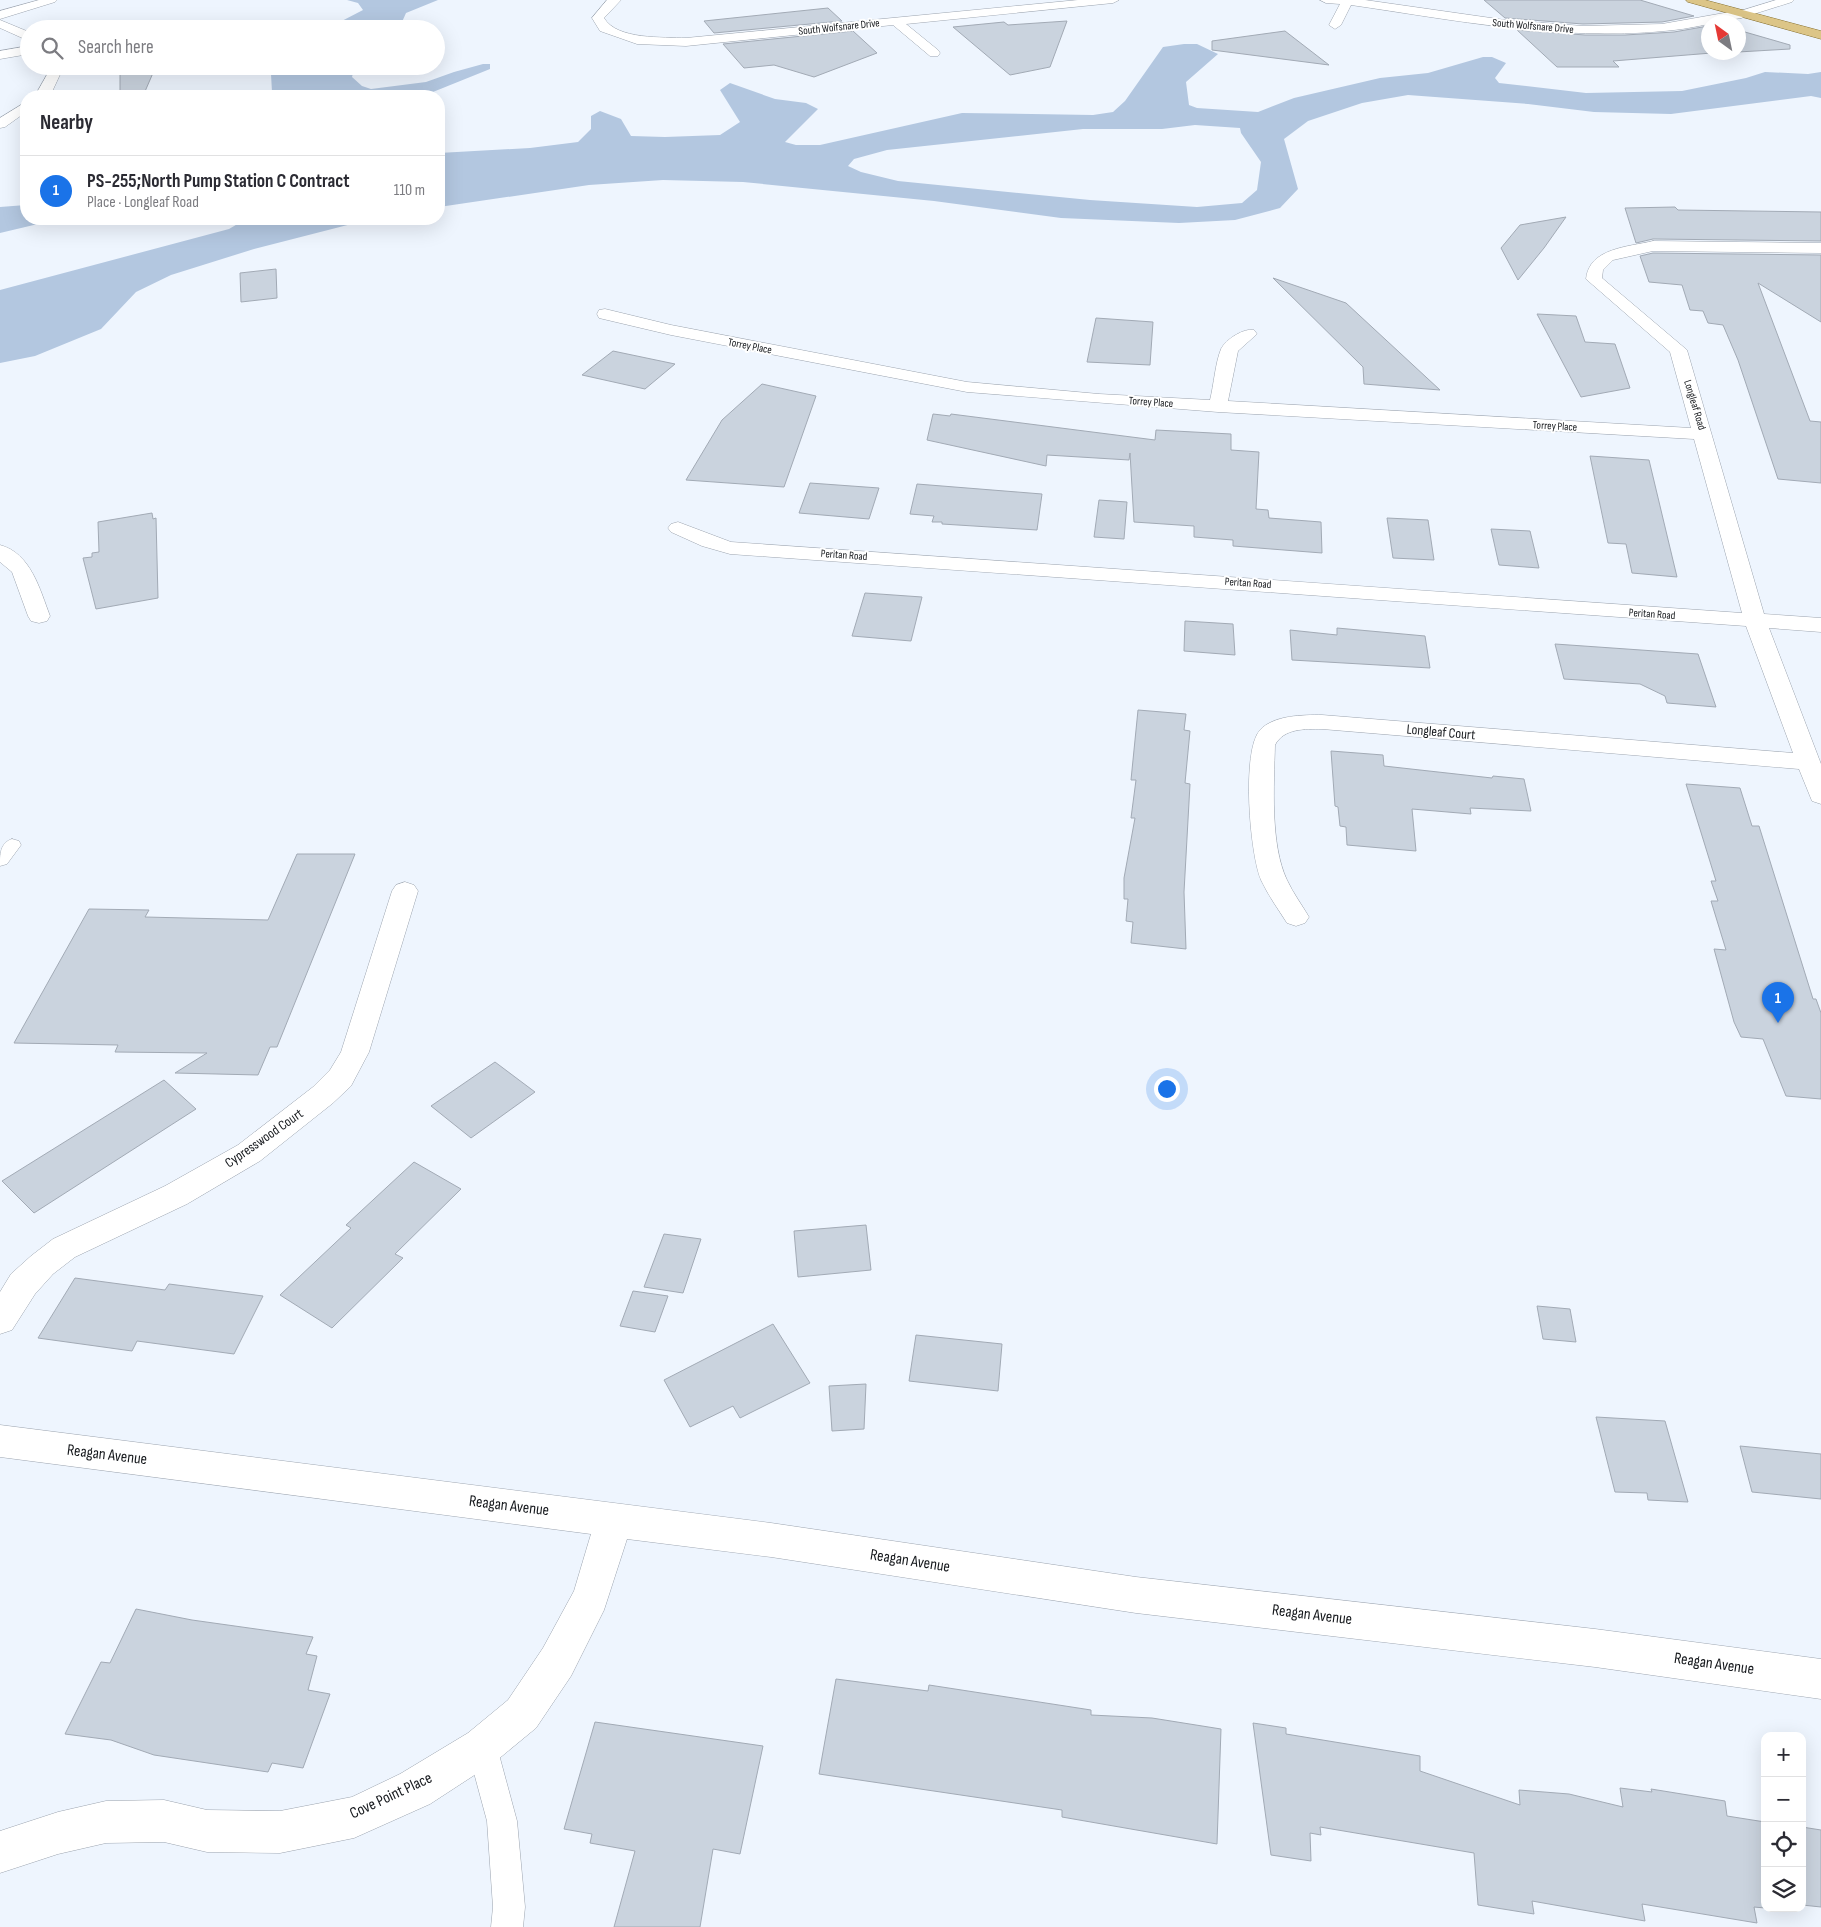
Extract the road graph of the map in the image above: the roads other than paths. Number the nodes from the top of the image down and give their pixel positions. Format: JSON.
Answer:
{"nodes":[{"id":1,"x":51,"y":0,"type":"edge"},
{"id":2,"x":615,"y":0,"type":"edge"},
{"id":3,"x":1113,"y":0,"type":"edge"},
{"id":4,"x":1326,"y":0,"type":"edge"},
{"id":5,"x":1692,"y":0,"type":"edge"},
{"id":6,"x":1746,"y":0,"type":"edge"},
{"id":7,"x":1788,"y":0,"type":"edge"},
{"id":8,"x":1348,"y":1,"type":"edge"},
{"id":9,"x":1768,"y":6,"type":"junction"},
{"id":10,"x":1795,"y":13,"type":"dead end"},
{"id":11,"x":1741,"y":14,"type":"junction"},
{"id":12,"x":0,"y":16,"type":"edge"},
{"id":13,"x":896,"y":22,"type":"junction"},
{"id":14,"x":0,"y":24,"type":"edge"},
{"id":15,"x":1335,"y":25,"type":"dead end"},
{"id":16,"x":20,"y":33,"type":"edge"},
{"id":17,"x":1821,"y":35,"type":"edge"},
{"id":18,"x":20,"y":52,"type":"edge"},
{"id":19,"x":934,"y":53,"type":"dead end"},
{"id":20,"x":0,"y":55,"type":"edge"},
{"id":21,"x":54,"y":75,"type":"edge"},
{"id":22,"x":46,"y":90,"type":"edge"},
{"id":23,"x":20,"y":110,"type":"edge"},
{"id":24,"x":0,"y":124,"type":"edge"},
{"id":25,"x":1821,"y":248,"type":"edge"},
{"id":26,"x":605,"y":314,"type":"dead end"},
{"id":27,"x":1248,"y":334,"type":"dead end"},
{"id":28,"x":1218,"y":406,"type":"junction"},
{"id":29,"x":1704,"y":434,"type":"junction"},
{"id":30,"x":678,"y":528,"type":"dead end"},
{"id":31,"x":0,"y":551,"type":"edge"},
{"id":32,"x":39,"y":616,"type":"dead end"},
{"id":33,"x":1755,"y":621,"type":"junction"},
{"id":34,"x":1821,"y":625,"type":"edge"},
{"id":35,"x":1807,"y":762,"type":"junction"},
{"id":36,"x":1821,"y":796,"type":"edge"},
{"id":37,"x":12,"y":846,"type":"dead end"},
{"id":38,"x":0,"y":860,"type":"edge"},
{"id":39,"x":405,"y":891,"type":"dead end"},
{"id":40,"x":1296,"y":917,"type":"dead end"},
{"id":41,"x":0,"y":1320,"type":"edge"},
{"id":42,"x":0,"y":1442,"type":"edge"},
{"id":43,"x":614,"y":1520,"type":"junction"},
{"id":44,"x":1821,"y":1678,"type":"edge"},
{"id":45,"x":482,"y":1746,"type":"junction"},
{"id":46,"x":0,"y":1852,"type":"edge"},
{"id":47,"x":507,"y":1927,"type":"edge"}],
"edges":[{"from":1,"to":12,"type":"street"},
{"from":2,"to":13,"type":"street","name":"South Wolfsnare Drive"},
{"from":3,"to":13,"type":"street","name":"South Wolfsnare Drive"},
{"from":4,"to":8,"type":"street","name":"South Wolfsnare Drive"},
{"from":5,"to":11,"type":"main road"},
{"from":6,"to":9,"type":"main road"},
{"from":7,"to":9,"type":"street","name":"South Wolfsnare Drive"},
{"from":8,"to":11,"type":"street","name":"South Wolfsnare Drive"},
{"from":8,"to":15,"type":"street"},
{"from":9,"to":10,"type":"main road"},
{"from":9,"to":11,"type":"street","name":"South Wolfsnare Drive"},
{"from":11,"to":17,"type":"main road"},
{"from":13,"to":19,"type":"street"},
{"from":14,"to":16,"type":"street"},
{"from":18,"to":20,"type":"street"},
{"from":21,"to":22,"type":"street"},
{"from":23,"to":24,"type":"street"},
{"from":25,"to":29,"type":"street","name":"Longleaf Road"},
{"from":26,"to":28,"type":"street","name":"Torrey Place"},
{"from":27,"to":28,"type":"street"},
{"from":28,"to":29,"type":"street","name":"Torrey Place"},
{"from":29,"to":33,"type":"street","name":"Longleaf Road"},
{"from":30,"to":33,"type":"street","name":"Peritan Road"},
{"from":31,"to":32,"type":"street"},
{"from":33,"to":34,"type":"street","name":"Peritan Road"},
{"from":33,"to":35,"type":"street","name":"Longleaf Road"},
{"from":35,"to":36,"type":"street","name":"Longleaf Road"},
{"from":35,"to":40,"type":"street","name":"Longleaf Court"},
{"from":37,"to":38,"type":"lane"},
{"from":39,"to":41,"type":"street","name":"Cypresswood Court"},
{"from":42,"to":43,"type":"street","name":"Reagan Avenue"},
{"from":43,"to":44,"type":"street","name":"Reagan Avenue"},
{"from":43,"to":45,"type":"street","name":"Cove Point Place"},
{"from":45,"to":46,"type":"street","name":"Cove Point Place"},
{"from":45,"to":47,"type":"lane"}]}
